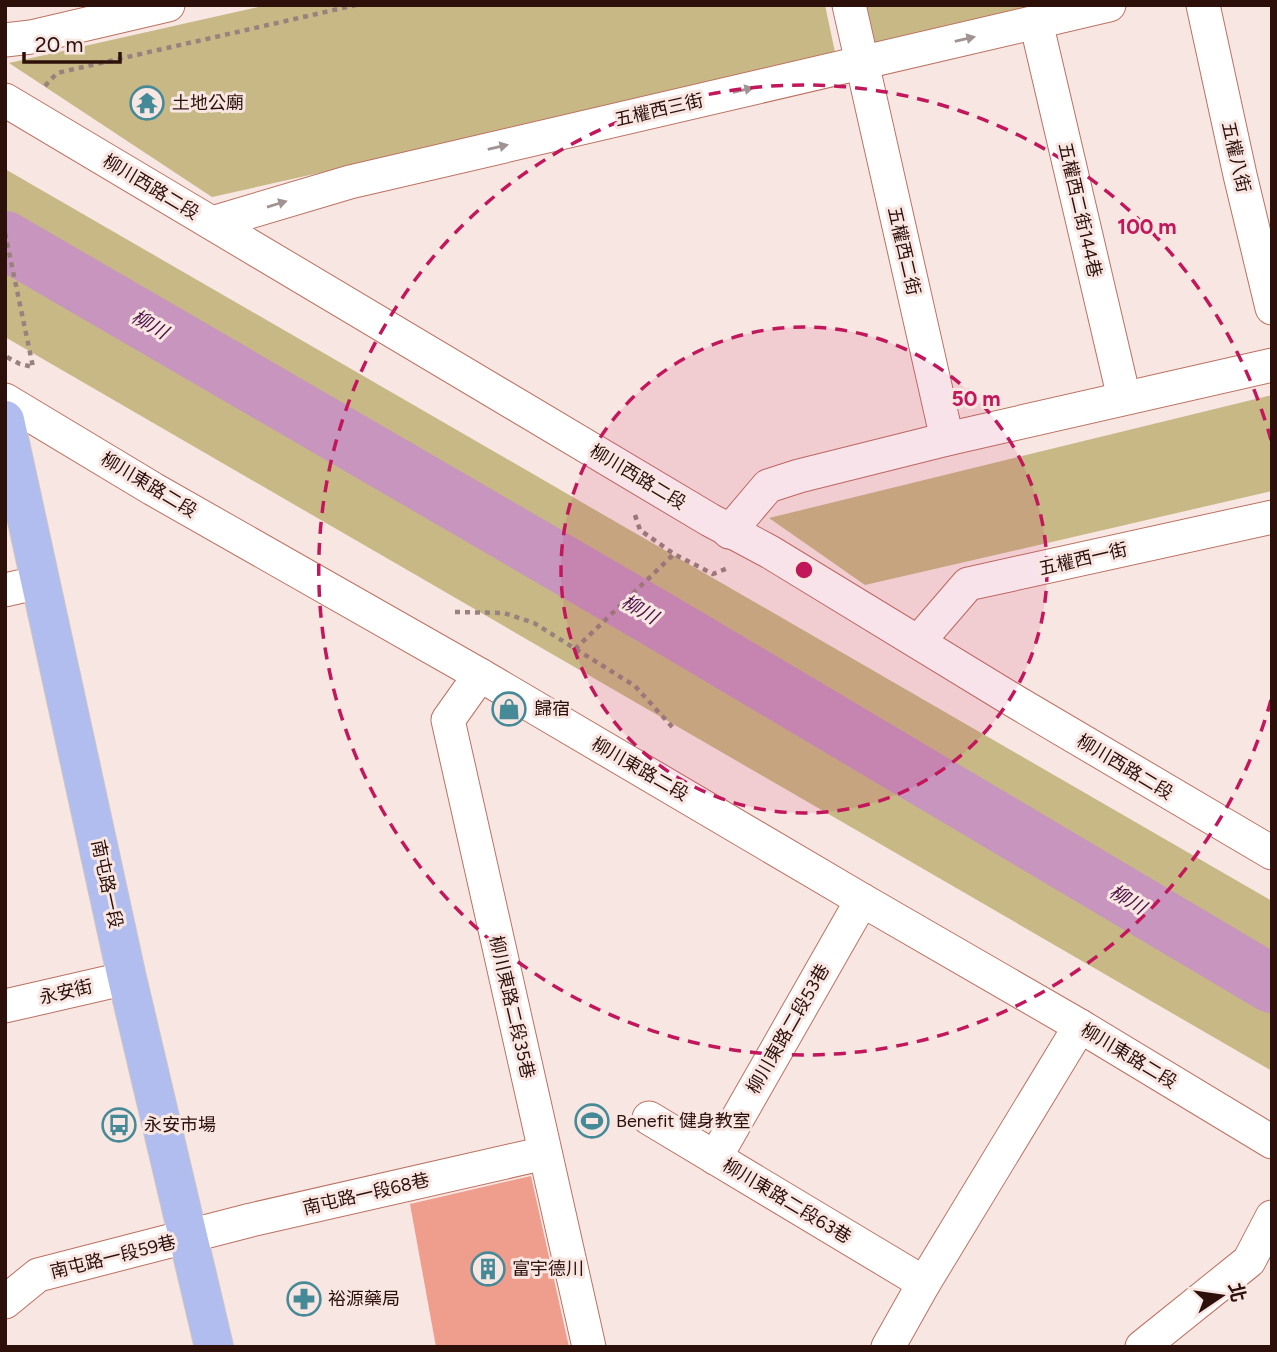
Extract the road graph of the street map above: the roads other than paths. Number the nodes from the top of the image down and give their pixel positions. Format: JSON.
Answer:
{"nodes":[{"id":1,"x":169,"y":5,"type":"edge"},
{"id":2,"x":849,"y":5,"type":"edge"},
{"id":3,"x":1109,"y":5,"type":"edge"},
{"id":4,"x":1203,"y":5,"type":"edge"},
{"id":5,"x":1037,"y":22,"type":"junction"},
{"id":6,"x":5,"y":40,"type":"edge"},
{"id":7,"x":862,"y":62,"type":"junction"},
{"id":8,"x":5,"y":100,"type":"edge"},
{"id":9,"x":212,"y":223,"type":"junction"},
{"id":10,"x":1272,"y":308,"type":"edge"},
{"id":11,"x":1272,"y":365,"type":"edge"},
{"id":12,"x":1124,"y":398,"type":"junction"},
{"id":13,"x":5,"y":400,"type":"edge"},
{"id":14,"x":5,"y":420,"type":"edge"},
{"id":15,"x":947,"y":439,"type":"junction"},
{"id":16,"x":1272,"y":517,"type":"edge"},
{"id":17,"x":729,"y":532,"type":"junction"},
{"id":18,"x":23,"y":586,"type":"edge"},
{"id":19,"x":918,"y":642,"type":"junction"},
{"id":20,"x":480,"y":675,"type":"junction"},
{"id":21,"x":1272,"y":853,"type":"edge"},
{"id":22,"x":862,"y":900,"type":"junction"},
{"id":23,"x":127,"y":978,"type":"junction"},
{"id":24,"x":5,"y":1006,"type":"edge"},
{"id":25,"x":1080,"y":1026,"type":"junction"},
{"id":26,"x":649,"y":1118,"type":"dead end"},
{"id":27,"x":1272,"y":1142,"type":"edge"},
{"id":28,"x":545,"y":1153,"type":"junction"},
{"id":29,"x":715,"y":1158,"type":"junction"},
{"id":30,"x":1272,"y":1217,"type":"edge"},
{"id":31,"x":188,"y":1238,"type":"junction"},
{"id":32,"x":924,"y":1283,"type":"junction"},
{"id":33,"x":5,"y":1303,"type":"edge"},
{"id":34,"x":214,"y":1347,"type":"edge"},
{"id":35,"x":589,"y":1347,"type":"edge"},
{"id":36,"x":888,"y":1347,"type":"edge"},
{"id":37,"x":1142,"y":1347,"type":"edge"}],
"edges":[{"from":1,"to":6,"type":"street"},
{"from":2,"to":7,"type":"street"},
{"from":3,"to":5,"type":"street","name":"五權西三街"},
{"from":4,"to":10,"type":"street","name":"五權八街"},
{"from":7,"to":5,"type":"street","name":"五權西三街","one_way":true},
{"from":5,"to":12,"type":"street","name":"五權西二街144巷"},
{"from":9,"to":7,"type":"street","name":"五權西三街","one_way":true},
{"from":7,"to":15,"type":"street","name":"五權西二街"},
{"from":8,"to":9,"type":"street","name":"柳川西路二段"},
{"from":9,"to":17,"type":"street","name":"柳川西路二段"},
{"from":11,"to":12,"type":"street"},
{"from":12,"to":15,"type":"street"},
{"from":13,"to":20,"type":"street","name":"柳川東路二段"},
{"from":14,"to":18,"type":"main road","name":"南屯路一段"},
{"from":15,"to":17,"type":"street"},
{"from":16,"to":19,"type":"street","name":"五權西一街"},
{"from":17,"to":19,"type":"street","name":"柳川西路二段"},
{"from":18,"to":23,"type":"main road","name":"南屯路一段"},
{"from":19,"to":21,"type":"street","name":"柳川西路二段"},
{"from":20,"to":22,"type":"street","name":"柳川東路二段"},
{"from":20,"to":28,"type":"street","name":"柳川東路二段35巷"},
{"from":22,"to":25,"type":"street","name":"柳川東路二段"},
{"from":22,"to":29,"type":"street","name":"柳川東路二段53巷"},
{"from":23,"to":24,"type":"street","name":"永安街"},
{"from":23,"to":31,"type":"main road","name":"南屯路一段"},
{"from":25,"to":27,"type":"street","name":"柳川東路二段"},
{"from":25,"to":32,"type":"street"},
{"from":26,"to":29,"type":"street","name":"柳川東路二段63巷"},
{"from":28,"to":31,"type":"street","name":"南屯路一段68巷"},
{"from":28,"to":35,"type":"street","name":"柳川東路二段35巷"},
{"from":29,"to":32,"type":"street","name":"柳川東路二段63巷"},
{"from":30,"to":37,"type":"street"},
{"from":31,"to":33,"type":"street","name":"南屯路一段59巷"},
{"from":31,"to":34,"type":"main road","name":"南屯路一段"},
{"from":32,"to":36,"type":"street"}]}
